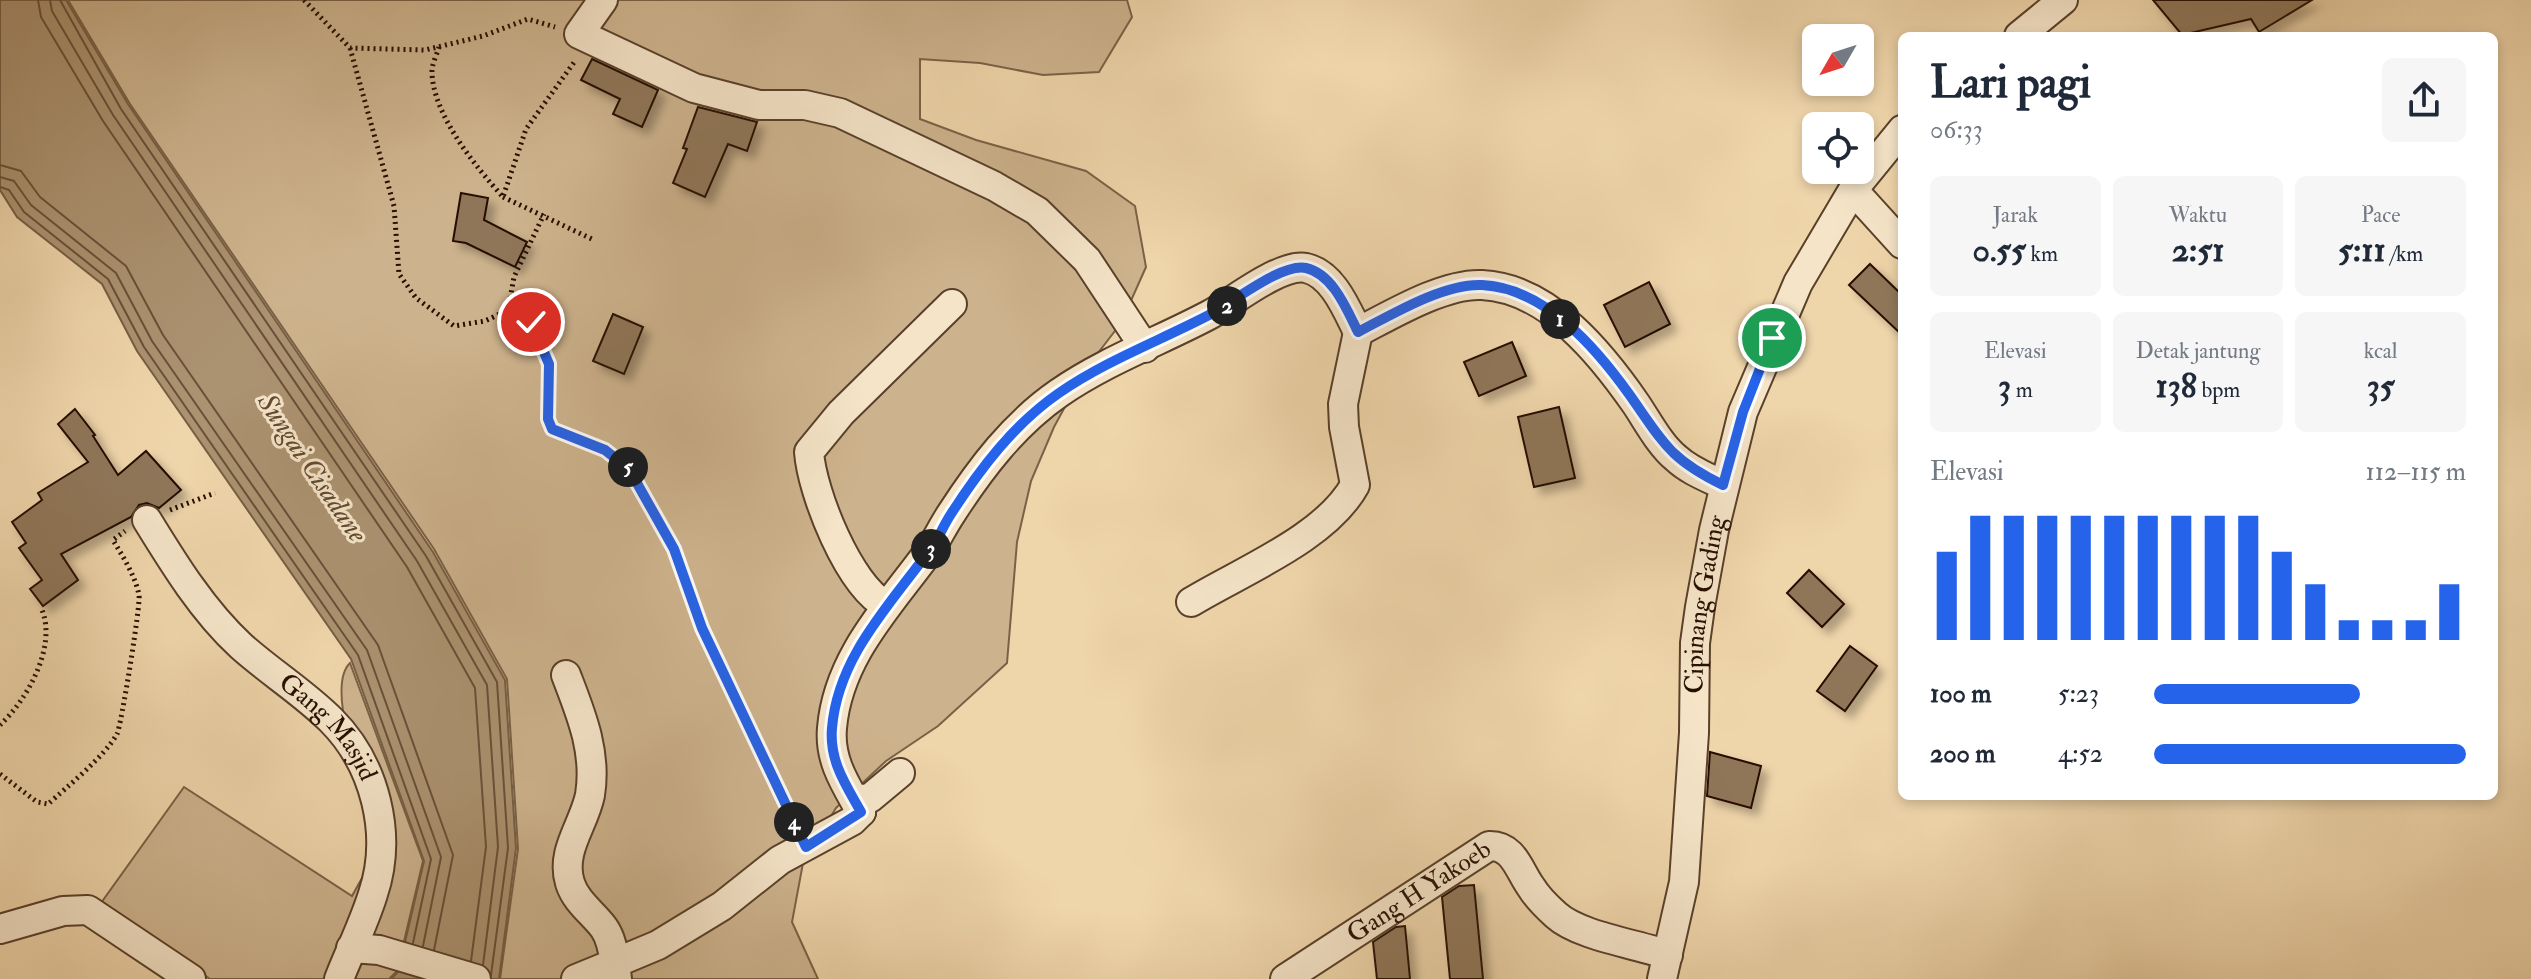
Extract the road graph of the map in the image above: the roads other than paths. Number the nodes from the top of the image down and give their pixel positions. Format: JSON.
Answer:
{"nodes":[{"id":1,"x":603,"y":0,"type":"edge"},
{"id":2,"x":2063,"y":0,"type":"edge"},
{"id":3,"x":2024,"y":32,"type":"edge"},
{"id":4,"x":1898,"y":135,"type":"edge"},
{"id":5,"x":1853,"y":190,"type":"junction"},
{"id":6,"x":1898,"y":240,"type":"edge"},
{"id":7,"x":952,"y":304,"type":"dead end"},
{"id":8,"x":1358,"y":332,"type":"junction"},
{"id":9,"x":1145,"y":348,"type":"junction"},
{"id":10,"x":1723,"y":485,"type":"junction"},
{"id":11,"x":147,"y":520,"type":"road end"},
{"id":12,"x":1191,"y":602,"type":"dead end"},
{"id":13,"x":886,"y":605,"type":"junction"},
{"id":14,"x":566,"y":675,"type":"dead end"},
{"id":15,"x":900,"y":773,"type":"dead end"},
{"id":16,"x":861,"y":812,"type":"junction"},
{"id":17,"x":0,"y":929,"type":"edge"},
{"id":18,"x":365,"y":949,"type":"junction"},
{"id":19,"x":1665,"y":967,"type":"edge"},
{"id":20,"x":616,"y":971,"type":"edge"},
{"id":21,"x":191,"y":979,"type":"edge"},
{"id":22,"x":339,"y":979,"type":"edge"},
{"id":23,"x":476,"y":979,"type":"edge"},
{"id":24,"x":576,"y":979,"type":"edge"},
{"id":25,"x":1285,"y":979,"type":"edge"}],
"edges":[{"from":1,"to":9,"type":"street"},
{"from":2,"to":3,"type":"street"},
{"from":4,"to":5,"type":"street","name":"Cipinang Gading"},
{"from":5,"to":6,"type":"street"},
{"from":5,"to":10,"type":"street","name":"Cipinang Gading"},
{"from":7,"to":13,"type":"street"},
{"from":8,"to":9,"type":"street"},
{"from":8,"to":10,"type":"street"},
{"from":8,"to":12,"type":"street"},
{"from":9,"to":13,"type":"street"},
{"from":10,"to":19,"type":"street","name":"Cipinang Gading"},
{"from":11,"to":18,"type":"street","name":"Gang Masjid"},
{"from":13,"to":16,"type":"street"},
{"from":14,"to":20,"type":"street"},
{"from":15,"to":16,"type":"street"},
{"from":16,"to":20,"type":"street"},
{"from":17,"to":21,"type":"street"},
{"from":18,"to":22,"type":"street","name":"Gang Masjid"},
{"from":18,"to":23,"type":"street"},
{"from":19,"to":25,"type":"street","name":"Gang H Yakoeb"},
{"from":20,"to":24,"type":"street"}]}
